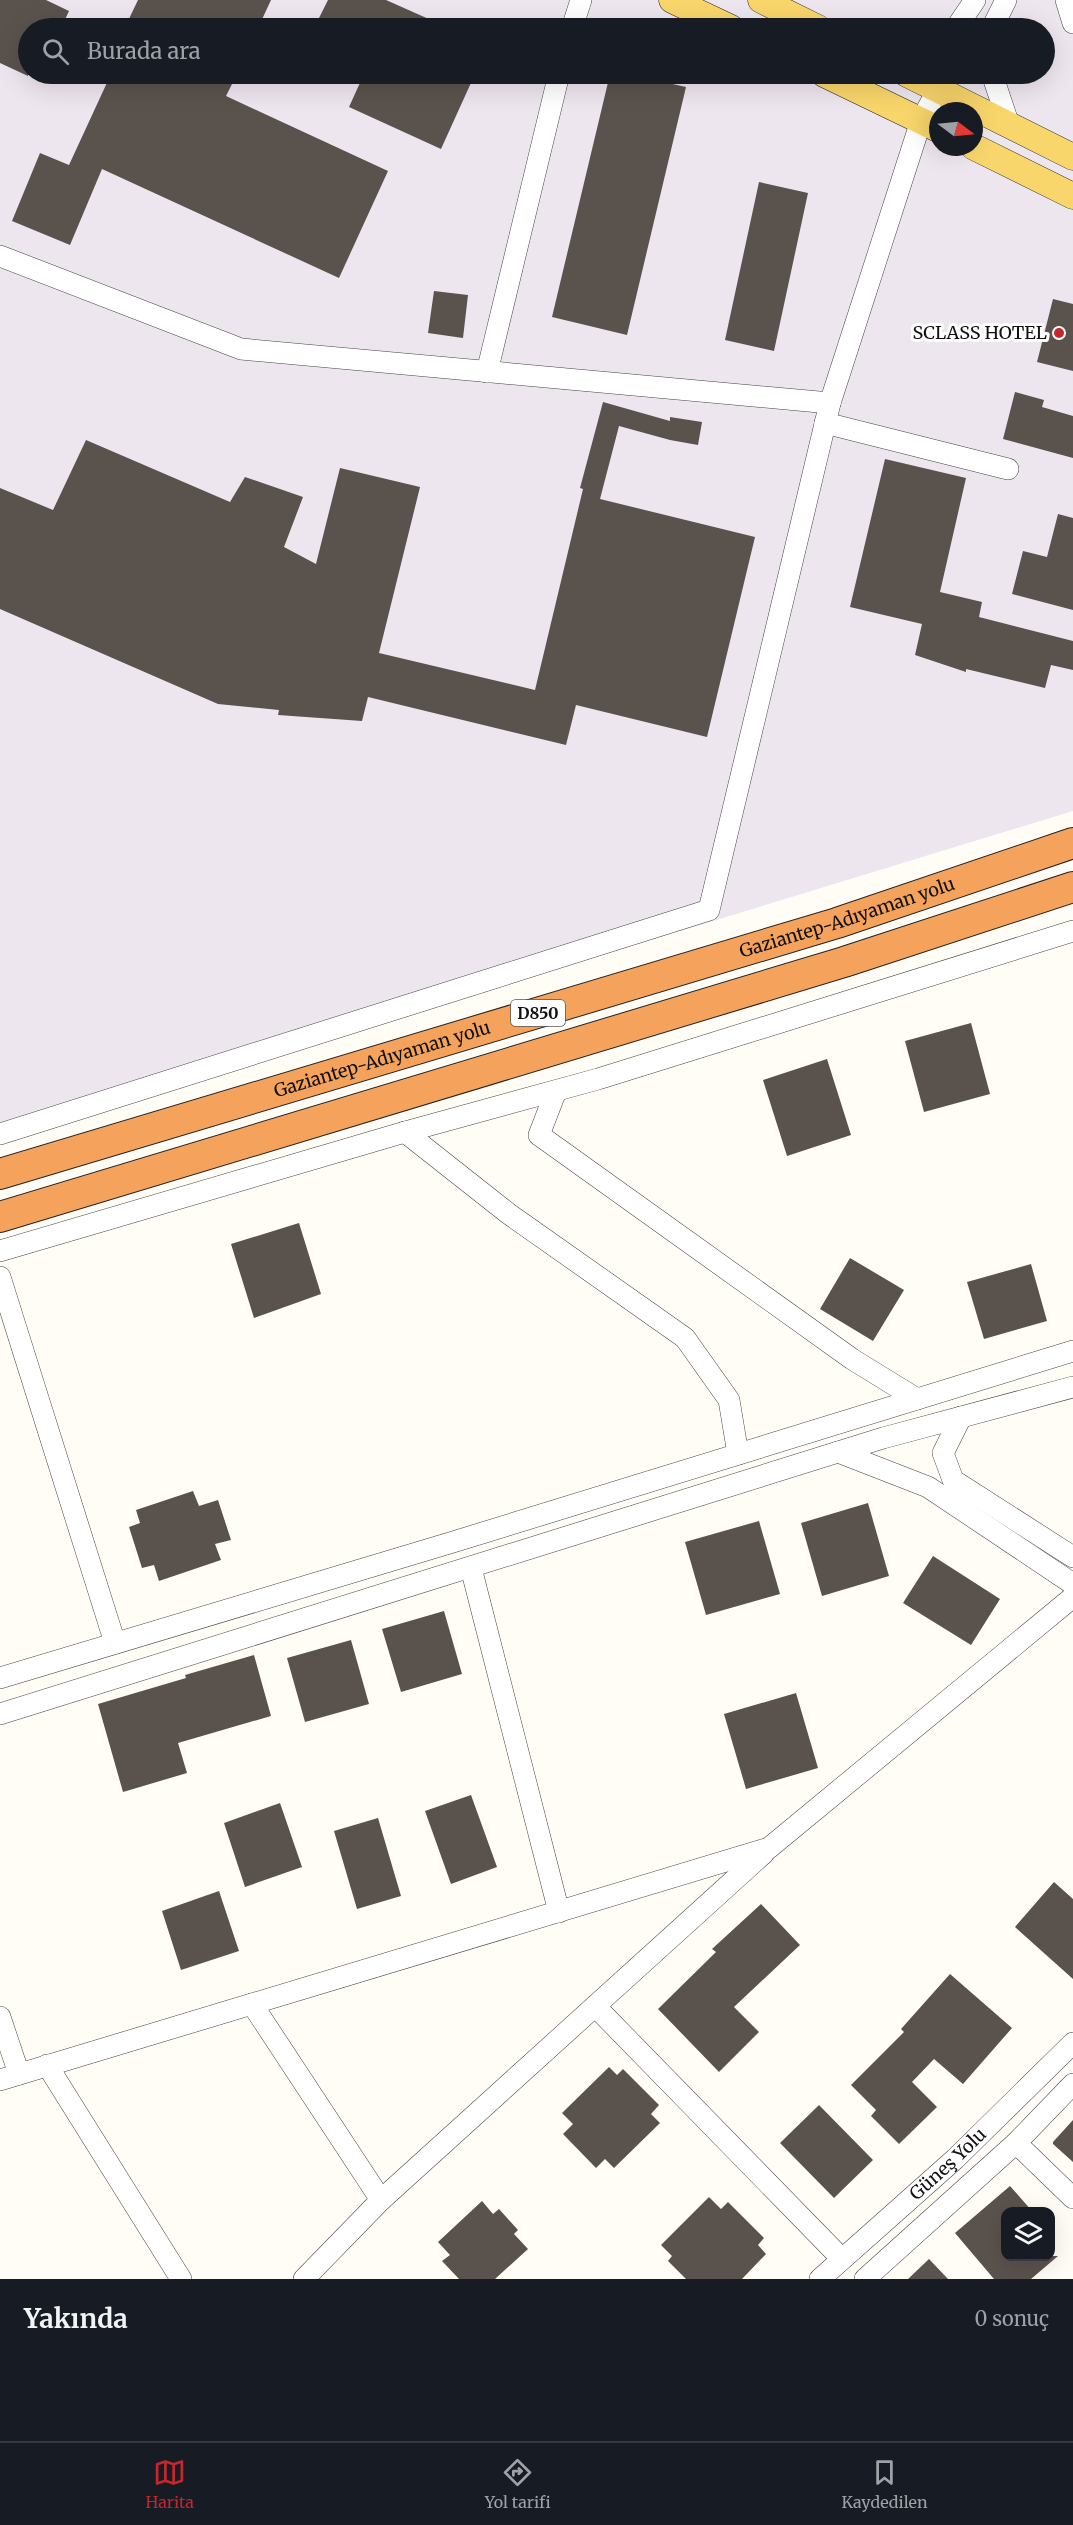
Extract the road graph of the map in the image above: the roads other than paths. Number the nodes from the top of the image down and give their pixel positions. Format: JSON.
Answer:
{"nodes":[{"id":1,"x":581,"y":0,"type":"edge"},
{"id":2,"x":672,"y":0,"type":"edge"},
{"id":3,"x":761,"y":0,"type":"edge"},
{"id":4,"x":975,"y":0,"type":"edge"},
{"id":5,"x":1005,"y":0,"type":"edge"},
{"id":6,"x":1066,"y":0,"type":"edge"},
{"id":7,"x":575,"y":18,"type":"edge"},
{"id":8,"x":710,"y":18,"type":"edge"},
{"id":9,"x":798,"y":18,"type":"edge"},
{"id":10,"x":963,"y":18,"type":"edge"},
{"id":11,"x":998,"y":18,"type":"edge"},
{"id":12,"x":1073,"y":23,"type":"edge"},
{"id":13,"x":557,"y":84,"type":"edge"},
{"id":14,"x":845,"y":84,"type":"edge"},
{"id":15,"x":944,"y":84,"type":"edge"},
{"id":16,"x":953,"y":84,"type":"edge"},
{"id":17,"x":995,"y":84,"type":"edge"},
{"id":18,"x":938,"y":102,"type":"edge"},
{"id":19,"x":929,"y":125,"type":"edge"},
{"id":20,"x":1009,"y":125,"type":"junction"},
{"id":21,"x":983,"y":151,"type":"edge"},
{"id":22,"x":1073,"y":157,"type":"edge"},
{"id":23,"x":1073,"y":196,"type":"edge"},
{"id":24,"x":0,"y":256,"type":"edge"},
{"id":25,"x":487,"y":372,"type":"junction"},
{"id":26,"x":828,"y":413,"type":"junction"},
{"id":27,"x":1008,"y":469,"type":"dead end"},
{"id":28,"x":1073,"y":843,"type":"edge"},
{"id":29,"x":1073,"y":887,"type":"edge"},
{"id":30,"x":1073,"y":931,"type":"edge"},
{"id":31,"x":556,"y":1091,"type":"junction"},
{"id":32,"x":405,"y":1132,"type":"junction"},
{"id":33,"x":0,"y":1134,"type":"edge"},
{"id":34,"x":0,"y":1174,"type":"edge"},
{"id":35,"x":0,"y":1217,"type":"edge"},
{"id":36,"x":0,"y":1251,"type":"edge"},
{"id":37,"x":0,"y":1276,"type":"edge"},
{"id":38,"x":1073,"y":1350,"type":"edge"},
{"id":39,"x":1073,"y":1387,"type":"edge"},
{"id":40,"x":917,"y":1399,"type":"junction"},
{"id":41,"x":961,"y":1417,"type":"junction"},
{"id":42,"x":838,"y":1452,"type":"junction"},
{"id":43,"x":738,"y":1454,"type":"junction"},
{"id":44,"x":1073,"y":1557,"type":"edge"},
{"id":45,"x":471,"y":1568,"type":"junction"},
{"id":46,"x":1073,"y":1584,"type":"edge"},
{"id":47,"x":1073,"y":1597,"type":"edge"},
{"id":48,"x":115,"y":1643,"type":"junction"},
{"id":49,"x":0,"y":1678,"type":"edge"},
{"id":50,"x":0,"y":1714,"type":"edge"},
{"id":51,"x":769,"y":1848,"type":"junction"},
{"id":52,"x":559,"y":1911,"type":"junction"},
{"id":53,"x":252,"y":2004,"type":"junction"},
{"id":54,"x":596,"y":2006,"type":"junction"},
{"id":55,"x":0,"y":2017,"type":"edge"},
{"id":56,"x":1073,"y":2043,"type":"edge"},
{"id":57,"x":47,"y":2065,"type":"junction"},
{"id":58,"x":10,"y":2077,"type":"edge"},
{"id":59,"x":1073,"y":2084,"type":"edge"},
{"id":60,"x":1016,"y":2143,"type":"junction"},
{"id":61,"x":1073,"y":2198,"type":"edge"},
{"id":62,"x":381,"y":2200,"type":"junction"},
{"id":63,"x":842,"y":2259,"type":"junction"},
{"id":64,"x":181,"y":2279,"type":"edge"},
{"id":65,"x":304,"y":2279,"type":"edge"},
{"id":66,"x":819,"y":2279,"type":"edge"},
{"id":67,"x":865,"y":2279,"type":"edge"}],
"edges":[{"from":1,"to":7,"type":"street"},
{"from":2,"to":8,"type":"main road"},
{"from":3,"to":9,"type":"main road"},
{"from":4,"to":10,"type":"street"},
{"from":5,"to":11,"type":"street"},
{"from":6,"to":12,"type":"street"},
{"from":13,"to":25,"type":"street"},
{"from":14,"to":19,"type":"main road"},
{"from":15,"to":18,"type":"street"},
{"from":16,"to":20,"type":"main road"},
{"from":17,"to":20,"type":"street"},
{"from":19,"to":26,"type":"street"},
{"from":20,"to":22,"type":"main road"},
{"from":21,"to":23,"type":"main road"},
{"from":24,"to":25,"type":"street"},
{"from":25,"to":26,"type":"street"},
{"from":26,"to":27,"type":"street"},
{"from":26,"to":33,"type":"street"},
{"from":28,"to":34,"type":"highway","name":"Gaziantep-Adıyaman yolu","number":"D850"},
{"from":29,"to":35,"type":"highway","number":"D850"},
{"from":30,"to":31,"type":"street"},
{"from":31,"to":32,"type":"street"},
{"from":31,"to":40,"type":"street"},
{"from":32,"to":36,"type":"street"},
{"from":32,"to":43,"type":"street"},
{"from":37,"to":48,"type":"street"},
{"from":38,"to":40,"type":"street"},
{"from":39,"to":41,"type":"street"},
{"from":40,"to":43,"type":"street"},
{"from":41,"to":42,"type":"street"},
{"from":41,"to":44,"type":"street"},
{"from":42,"to":45,"type":"street"},
{"from":42,"to":46,"type":"street"},
{"from":43,"to":48,"type":"street"},
{"from":45,"to":50,"type":"street"},
{"from":45,"to":52,"type":"street"},
{"from":47,"to":51,"type":"street"},
{"from":48,"to":49,"type":"street"},
{"from":51,"to":52,"type":"street"},
{"from":51,"to":54,"type":"street"},
{"from":52,"to":53,"type":"street"},
{"from":53,"to":57,"type":"street"},
{"from":53,"to":62,"type":"street"},
{"from":54,"to":62,"type":"street"},
{"from":54,"to":63,"type":"street"},
{"from":55,"to":58,"type":"street"},
{"from":56,"to":63,"type":"street","name":"Güneş Yolu"},
{"from":57,"to":58,"type":"street"},
{"from":57,"to":64,"type":"street"},
{"from":59,"to":60,"type":"street","name":"Güneş Yolu"},
{"from":60,"to":61,"type":"street"},
{"from":60,"to":67,"type":"street","name":"Güneş Yolu"},
{"from":62,"to":65,"type":"street"},
{"from":63,"to":66,"type":"street","name":"Güneş Yolu"}]}
